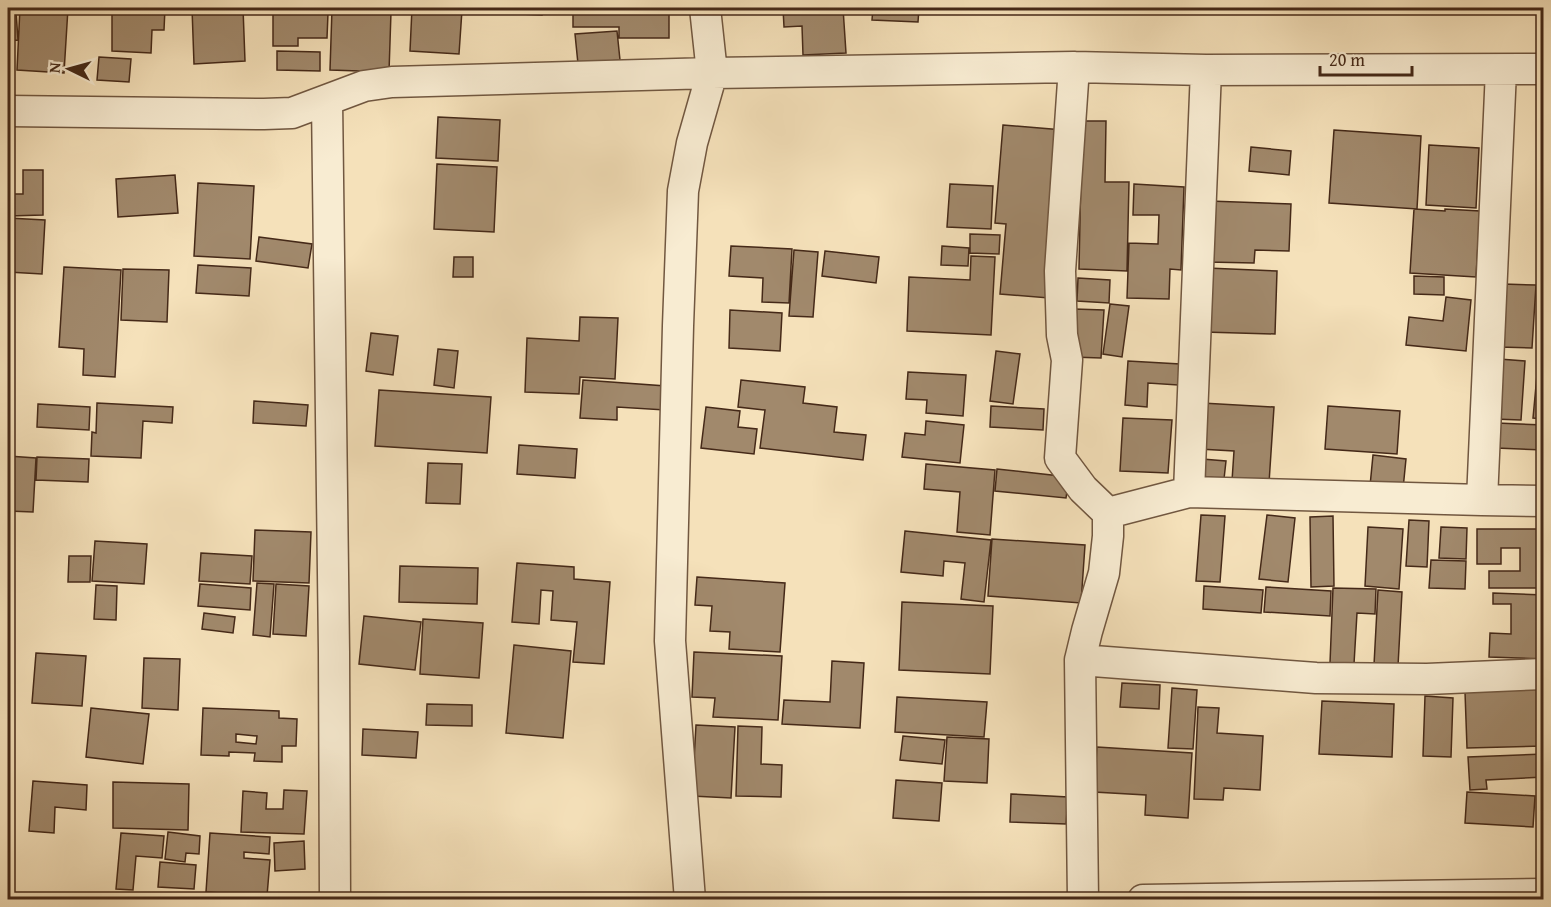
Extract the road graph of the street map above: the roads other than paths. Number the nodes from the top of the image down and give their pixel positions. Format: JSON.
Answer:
{"nodes":[{"id":1,"x":705,"y":8,"type":"edge"},
{"id":2,"x":1074,"y":67,"type":"junction"},
{"id":3,"x":1544,"y":69,"type":"edge"},
{"id":4,"x":1206,"y":70,"type":"junction"},
{"id":5,"x":1501,"y":70,"type":"junction"},
{"id":6,"x":712,"y":74,"type":"junction"},
{"id":7,"x":327,"y":100,"type":"junction"},
{"id":8,"x":8,"y":111,"type":"edge"},
{"id":9,"x":1188,"y":492,"type":"junction"},
{"id":10,"x":1482,"y":500,"type":"junction"},
{"id":11,"x":1544,"y":501,"type":"edge"},
{"id":12,"x":1108,"y":513,"type":"junction"},
{"id":13,"x":1080,"y":660,"type":"junction"},
{"id":14,"x":1544,"y":674,"type":"edge"},
{"id":15,"x":1544,"y":894,"type":"edge"},
{"id":16,"x":335,"y":900,"type":"edge"},
{"id":17,"x":690,"y":900,"type":"edge"},
{"id":18,"x":1083,"y":900,"type":"edge"},
{"id":19,"x":1143,"y":900,"type":"edge"}],
"edges":[{"from":1,"to":6,"type":"street"},
{"from":2,"to":4,"type":"street"},
{"from":2,"to":6,"type":"street"},
{"from":2,"to":12,"type":"street"},
{"from":3,"to":5,"type":"street"},
{"from":4,"to":5,"type":"street"},
{"from":4,"to":9,"type":"street"},
{"from":5,"to":10,"type":"street"},
{"from":6,"to":7,"type":"street"},
{"from":6,"to":17,"type":"street"},
{"from":7,"to":8,"type":"street"},
{"from":7,"to":16,"type":"street"},
{"from":9,"to":10,"type":"street"},
{"from":9,"to":12,"type":"street"},
{"from":10,"to":11,"type":"street"},
{"from":12,"to":13,"type":"street"},
{"from":13,"to":14,"type":"street"},
{"from":13,"to":18,"type":"street"},
{"from":15,"to":19,"type":"street"}]}
